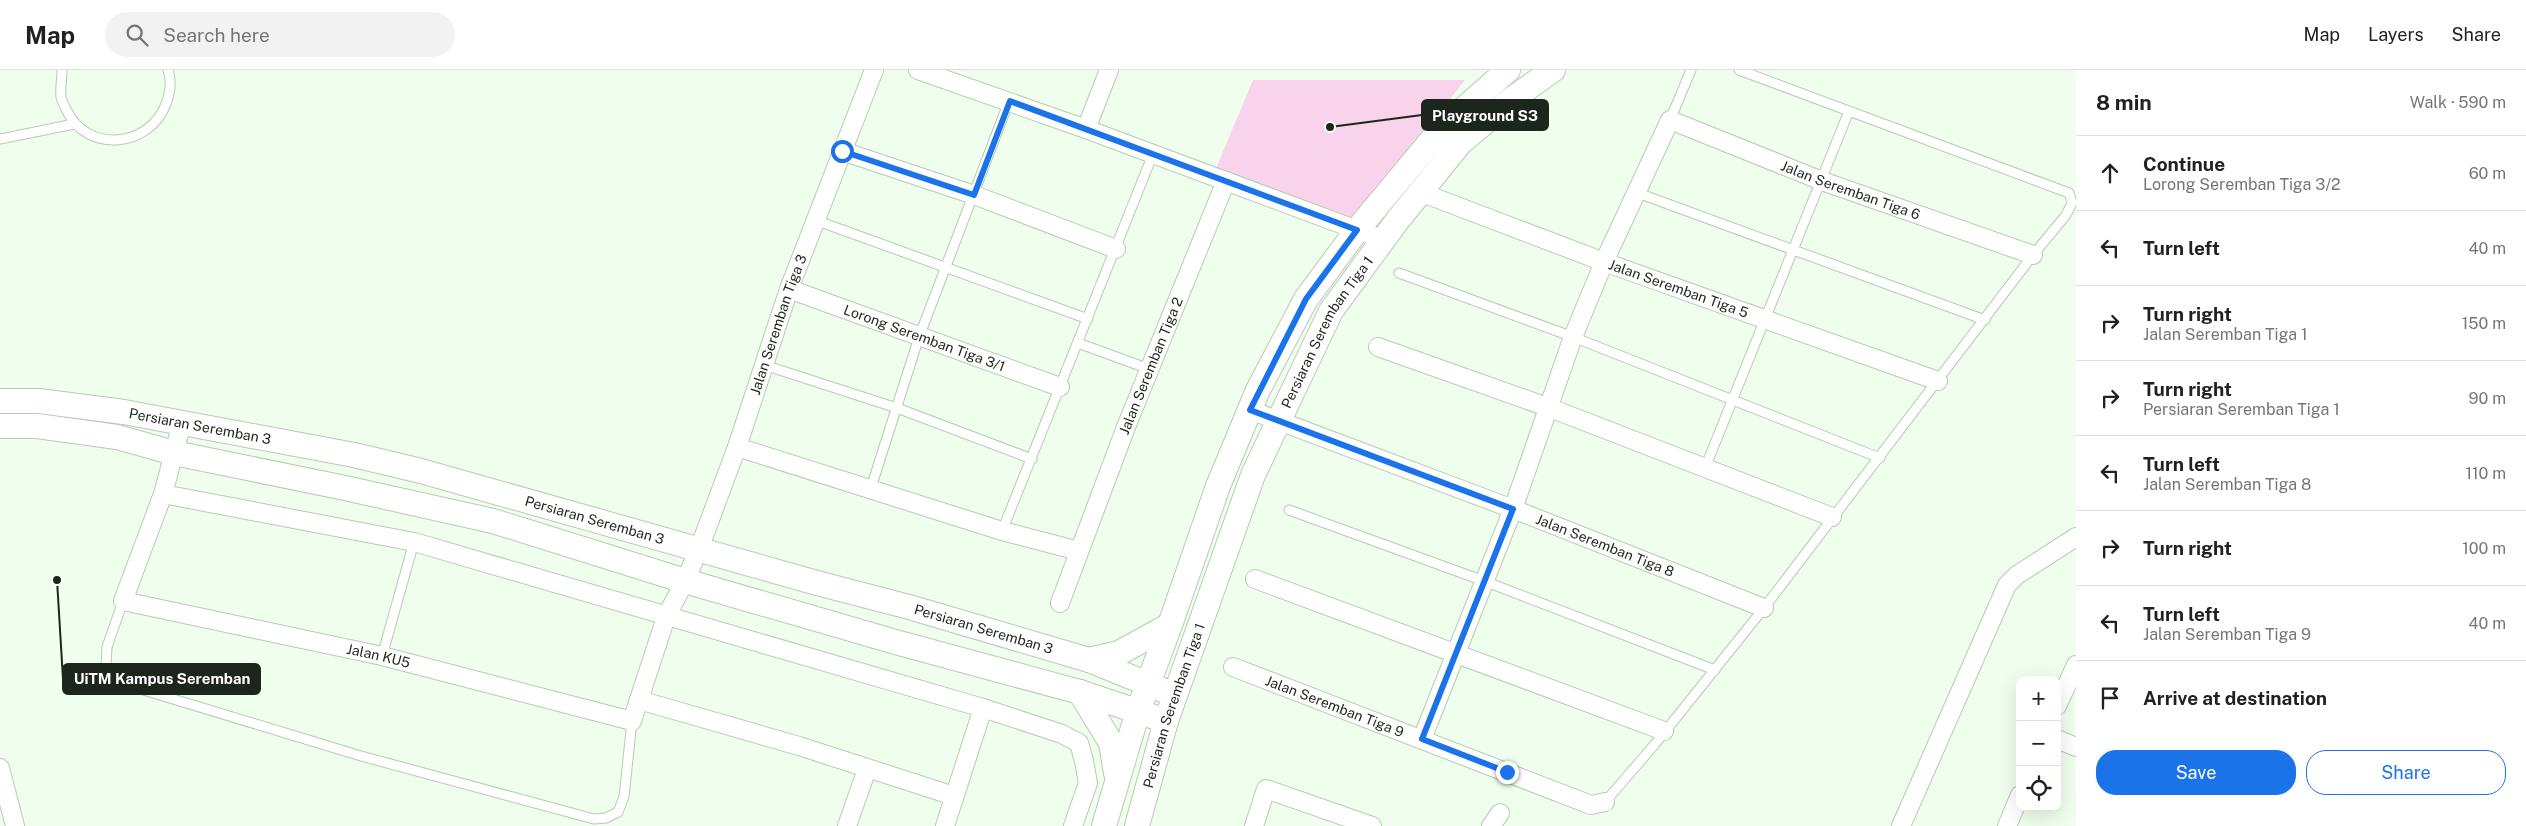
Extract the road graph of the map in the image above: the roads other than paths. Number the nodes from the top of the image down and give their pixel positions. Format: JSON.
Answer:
{"nodes":[{"id":1,"x":62,"y":70,"type":"edge"},
{"id":2,"x":168,"y":70,"type":"edge"},
{"id":3,"x":874,"y":70,"type":"edge"},
{"id":4,"x":918,"y":70,"type":"edge"},
{"id":5,"x":1109,"y":70,"type":"edge"},
{"id":6,"x":1508,"y":70,"type":"edge"},
{"id":7,"x":1553,"y":70,"type":"edge"},
{"id":8,"x":1690,"y":70,"type":"edge"},
{"id":9,"x":1739,"y":70,"type":"edge"},
{"id":10,"x":1010,"y":101,"type":"junction"},
{"id":11,"x":1849,"y":111,"type":"junction"},
{"id":12,"x":1670,"y":120,"type":"junction"},
{"id":13,"x":74,"y":124,"type":"junction"},
{"id":14,"x":1086,"y":129,"type":"junction"},
{"id":15,"x":0,"y":139,"type":"edge"},
{"id":16,"x":842,"y":151,"type":"junction"},
{"id":17,"x":1153,"y":154,"type":"junction"},
{"id":18,"x":1226,"y":181,"type":"junction"},
{"id":19,"x":1822,"y":181,"type":"junction"},
{"id":20,"x":1420,"y":192,"type":"junction"},
{"id":21,"x":1636,"y":192,"type":"junction"},
{"id":22,"x":974,"y":195,"type":"junction"},
{"id":23,"x":814,"y":220,"type":"junction"},
{"id":24,"x":1357,"y":230,"type":"junction"},
{"id":25,"x":1384,"y":240,"type":"junction"},
{"id":26,"x":1116,"y":249,"type":"junction"},
{"id":27,"x":1793,"y":250,"type":"junction"},
{"id":28,"x":2032,"y":255,"type":"junction"},
{"id":29,"x":1604,"y":262,"type":"junction"},
{"id":30,"x":945,"y":266,"type":"junction"},
{"id":31,"x":1399,"y":273,"type":"dead end"},
{"id":32,"x":789,"y":289,"type":"junction"},
{"id":33,"x":1764,"y":318,"type":"junction"},
{"id":34,"x":1088,"y":319,"type":"junction"},
{"id":35,"x":1985,"y":320,"type":"junction"},
{"id":36,"x":919,"y":337,"type":"junction"},
{"id":37,"x":1573,"y":338,"type":"junction"},
{"id":38,"x":1078,"y":343,"type":"junction"},
{"id":39,"x":1378,"y":347,"type":"dead end"},
{"id":40,"x":764,"y":365,"type":"junction"},
{"id":41,"x":1149,"y":369,"type":"junction"},
{"id":42,"x":1938,"y":381,"type":"junction"},
{"id":43,"x":1060,"y":387,"type":"junction"},
{"id":44,"x":1732,"y":400,"type":"junction"},
{"id":45,"x":0,"y":401,"type":"edge"},
{"id":46,"x":897,"y":408,"type":"junction"},
{"id":47,"x":1550,"y":408,"type":"junction"},
{"id":48,"x":1250,"y":410,"type":"junction"},
{"id":49,"x":1277,"y":421,"type":"junction"},
{"id":50,"x":182,"y":423,"type":"junction"},
{"id":51,"x":0,"y":426,"type":"edge"},
{"id":52,"x":737,"y":447,"type":"junction"},
{"id":53,"x":174,"y":453,"type":"junction"},
{"id":54,"x":354,"y":455,"type":"junction"},
{"id":55,"x":1880,"y":458,"type":"junction"},
{"id":56,"x":1032,"y":460,"type":"junction"},
{"id":57,"x":1705,"y":468,"type":"junction"},
{"id":58,"x":345,"y":488,"type":"junction"},
{"id":59,"x":870,"y":491,"type":"junction"},
{"id":60,"x":163,"y":494,"type":"junction"},
{"id":61,"x":1513,"y":509,"type":"junction"},
{"id":62,"x":1289,"y":510,"type":"dead end"},
{"id":63,"x":1832,"y":517,"type":"junction"},
{"id":64,"x":1002,"y":532,"type":"junction"},
{"id":65,"x":2076,"y":537,"type":"edge"},
{"id":66,"x":414,"y":542,"type":"junction"},
{"id":67,"x":699,"y":549,"type":"junction"},
{"id":68,"x":1079,"y":551,"type":"junction"},
{"id":69,"x":1255,"y":580,"type":"dead end"},
{"id":70,"x":685,"y":581,"type":"junction"},
{"id":71,"x":1484,"y":581,"type":"junction"},
{"id":72,"x":123,"y":601,"type":"junction"},
{"id":73,"x":1060,"y":603,"type":"dead end"},
{"id":74,"x":1764,"y":608,"type":"junction"},
{"id":75,"x":666,"y":617,"type":"junction"},
{"id":76,"x":1170,"y":625,"type":"junction"},
{"id":77,"x":1457,"y":652,"type":"junction"},
{"id":78,"x":382,"y":656,"type":"junction"},
{"id":79,"x":1089,"y":660,"type":"junction"},
{"id":80,"x":2076,"y":665,"type":"edge"},
{"id":81,"x":1233,"y":667,"type":"dead end"},
{"id":82,"x":1715,"y":670,"type":"junction"},
{"id":83,"x":1148,"y":684,"type":"junction"},
{"id":84,"x":1080,"y":692,"type":"junction"},
{"id":85,"x":1175,"y":695,"type":"junction"},
{"id":86,"x":2061,"y":697,"type":"edge"},
{"id":87,"x":639,"y":700,"type":"junction"},
{"id":88,"x":983,"y":708,"type":"junction"},
{"id":89,"x":1138,"y":711,"type":"junction"},
{"id":90,"x":632,"y":721,"type":"junction"},
{"id":91,"x":1166,"y":721,"type":"junction"},
{"id":92,"x":1664,"y":731,"type":"junction"},
{"id":93,"x":1422,"y":739,"type":"junction"},
{"id":94,"x":2061,"y":741,"type":"edge"},
{"id":95,"x":2076,"y":747,"type":"edge"},
{"id":96,"x":0,"y":768,"type":"edge"},
{"id":97,"x":867,"y":768,"type":"junction"},
{"id":98,"x":1118,"y":780,"type":"junction"},
{"id":99,"x":954,"y":796,"type":"junction"},
{"id":100,"x":1605,"y":802,"type":"joint"},
{"id":101,"x":2016,"y":805,"type":"edge"},
{"id":102,"x":15,"y":826,"type":"edge"},
{"id":103,"x":847,"y":826,"type":"edge"},
{"id":104,"x":945,"y":826,"type":"edge"},
{"id":105,"x":1073,"y":826,"type":"edge"},
{"id":106,"x":1104,"y":826,"type":"edge"},
{"id":107,"x":1136,"y":826,"type":"edge"},
{"id":108,"x":1254,"y":826,"type":"edge"},
{"id":109,"x":1372,"y":826,"type":"edge"},
{"id":110,"x":1902,"y":826,"type":"edge"},
{"id":111,"x":2007,"y":826,"type":"edge"}],
"edges":[{"from":1,"to":13,"type":"lane"},
{"from":2,"to":13,"type":"lane"},
{"from":3,"to":16,"type":"street","name":"Jalan Seremban Tiga 3"},
{"from":4,"to":10,"type":"street"},
{"from":5,"to":14,"type":"street"},
{"from":6,"to":24,"type":"street","name":"Persiaran Seremban Tiga 1"},
{"from":7,"to":20,"type":"street","name":"Persiaran Seremban Tiga 1"},
{"from":8,"to":12,"type":"lane"},
{"from":9,"to":11,"type":"lane"},
{"from":10,"to":14,"type":"street"},
{"from":10,"to":22,"type":"lane"},
{"from":11,"to":19,"type":"lane"},
{"from":11,"to":28,"type":"lane"},
{"from":12,"to":19,"type":"street","name":"Jalan Seremban Tiga 6"},
{"from":12,"to":21,"type":"street"},
{"from":13,"to":15,"type":"lane"},
{"from":14,"to":17,"type":"street"},
{"from":16,"to":22,"type":"street"},
{"from":16,"to":23,"type":"street","name":"Jalan Seremban Tiga 3"},
{"from":17,"to":18,"type":"street"},
{"from":17,"to":26,"type":"lane"},
{"from":18,"to":24,"type":"street"},
{"from":18,"to":41,"type":"street","name":"Jalan Seremban Tiga 2"},
{"from":19,"to":27,"type":"lane"},
{"from":19,"to":28,"type":"street","name":"Jalan Seremban Tiga 6"},
{"from":20,"to":25,"type":"street","name":"Persiaran Seremban Tiga 1"},
{"from":20,"to":29,"type":"street","name":"Jalan Seremban Tiga 5"},
{"from":21,"to":27,"type":"lane"},
{"from":21,"to":29,"type":"street"},
{"from":22,"to":26,"type":"street"},
{"from":22,"to":30,"type":"lane"},
{"from":23,"to":30,"type":"lane"},
{"from":23,"to":32,"type":"street","name":"Jalan Seremban Tiga 3"},
{"from":24,"to":25,"type":"street"},
{"from":24,"to":48,"type":"street","name":"Persiaran Seremban Tiga 1"},
{"from":25,"to":49,"type":"street","name":"Persiaran Seremban Tiga 1"},
{"from":26,"to":34,"type":"lane"},
{"from":27,"to":33,"type":"lane"},
{"from":27,"to":35,"type":"lane"},
{"from":28,"to":35,"type":"lane"},
{"from":29,"to":33,"type":"street","name":"Jalan Seremban Tiga 5"},
{"from":29,"to":37,"type":"street"},
{"from":30,"to":34,"type":"lane"},
{"from":30,"to":36,"type":"lane"},
{"from":31,"to":37,"type":"lane"},
{"from":32,"to":36,"type":"street","name":"Lorong Seremban Tiga 3/1"},
{"from":32,"to":40,"type":"street","name":"Jalan Seremban Tiga 3"},
{"from":33,"to":42,"type":"street","name":"Jalan Seremban Tiga 5"},
{"from":33,"to":44,"type":"lane"},
{"from":34,"to":38,"type":"lane"},
{"from":35,"to":42,"type":"lane"},
{"from":36,"to":43,"type":"street","name":"Lorong Seremban Tiga 3/1"},
{"from":36,"to":46,"type":"lane"},
{"from":37,"to":44,"type":"lane"},
{"from":37,"to":47,"type":"street"},
{"from":38,"to":41,"type":"lane"},
{"from":38,"to":43,"type":"lane"},
{"from":39,"to":47,"type":"street"},
{"from":40,"to":46,"type":"lane"},
{"from":40,"to":52,"type":"street","name":"Jalan Seremban Tiga 3"},
{"from":41,"to":68,"type":"street","name":"Jalan Seremban Tiga 2"},
{"from":42,"to":55,"type":"lane"},
{"from":43,"to":56,"type":"lane"},
{"from":44,"to":55,"type":"lane"},
{"from":44,"to":57,"type":"lane"},
{"from":45,"to":50,"type":"street","name":"Persiaran Seremban 3"},
{"from":46,"to":56,"type":"lane"},
{"from":46,"to":59,"type":"lane"},
{"from":47,"to":57,"type":"street"},
{"from":47,"to":61,"type":"street"},
{"from":48,"to":49,"type":"street","name":"Jalan Seremban Tiga 8"},
{"from":48,"to":76,"type":"street","name":"Persiaran Seremban Tiga 1"},
{"from":49,"to":61,"type":"street","name":"Jalan Seremban Tiga 8"},
{"from":49,"to":85,"type":"street","name":"Persiaran Seremban Tiga 1"},
{"from":50,"to":53,"type":"street"},
{"from":50,"to":54,"type":"street","name":"Persiaran Seremban 3"},
{"from":51,"to":53,"type":"street","name":"Persiaran Seremban 3"},
{"from":52,"to":59,"type":"street"},
{"from":52,"to":67,"type":"street","name":"Jalan Seremban Tiga 3"},
{"from":53,"to":58,"type":"street","name":"Persiaran Seremban 3"},
{"from":53,"to":60,"type":"street"},
{"from":54,"to":58,"type":"street"},
{"from":54,"to":67,"type":"street","name":"Persiaran Seremban 3"},
{"from":55,"to":63,"type":"lane"},
{"from":56,"to":64,"type":"lane"},
{"from":57,"to":63,"type":"street"},
{"from":58,"to":70,"type":"street","name":"Persiaran Seremban 3"},
{"from":59,"to":64,"type":"street"},
{"from":60,"to":66,"type":"street"},
{"from":60,"to":72,"type":"street"},
{"from":61,"to":71,"type":"street"},
{"from":61,"to":74,"type":"street","name":"Jalan Seremban Tiga 8"},
{"from":62,"to":71,"type":"lane"},
{"from":63,"to":74,"type":"lane"},
{"from":64,"to":68,"type":"street"},
{"from":65,"to":110,"type":"street"},
{"from":66,"to":75,"type":"street"},
{"from":66,"to":78,"type":"lane"},
{"from":67,"to":70,"type":"street","name":"Jalan Seremban Tiga 3"},
{"from":67,"to":79,"type":"street","name":"Persiaran Seremban 3"},
{"from":68,"to":73,"type":"street","name":"Jalan Seremban Tiga 2"},
{"from":69,"to":77,"type":"street"},
{"from":70,"to":75,"type":"street","name":"Jalan Seremban Tiga 3"},
{"from":70,"to":84,"type":"street","name":"Persiaran Seremban 3"},
{"from":71,"to":77,"type":"street"},
{"from":71,"to":82,"type":"lane"},
{"from":72,"to":78,"type":"street","name":"Jalan KU5"},
{"from":72,"to":90,"type":"lane"},
{"from":74,"to":82,"type":"lane"},
{"from":75,"to":87,"type":"street","name":"Jalan Seremban Tiga 3"},
{"from":75,"to":88,"type":"street"},
{"from":76,"to":79,"type":"street"},
{"from":76,"to":83,"type":"street","name":"Persiaran Seremban Tiga 1"},
{"from":77,"to":92,"type":"street"},
{"from":77,"to":93,"type":"street"},
{"from":78,"to":90,"type":"street","name":"Jalan KU5"},
{"from":79,"to":83,"type":"street","name":"Persiaran Seremban 3"},
{"from":80,"to":86,"type":"street"},
{"from":81,"to":93,"type":"street","name":"Jalan Seremban Tiga 9"},
{"from":82,"to":92,"type":"lane"},
{"from":83,"to":85,"type":"street","name":"Persiaran Seremban 3"},
{"from":83,"to":89,"type":"street","name":"Persiaran Seremban Tiga 1"},
{"from":84,"to":89,"type":"street","name":"Persiaran Seremban 3"},
{"from":84,"to":98,"type":"street"},
{"from":85,"to":91,"type":"street","name":"Persiaran Seremban Tiga 1"},
{"from":87,"to":90,"type":"street","name":"Jalan Seremban Tiga 3"},
{"from":87,"to":97,"type":"street"},
{"from":88,"to":99,"type":"street"},
{"from":88,"to":105,"type":"street"},
{"from":89,"to":91,"type":"street","name":"Persiaran Seremban 3"},
{"from":89,"to":98,"type":"street","name":"Persiaran Seremban Tiga 1"},
{"from":91,"to":107,"type":"street","name":"Persiaran Seremban Tiga 1"},
{"from":92,"to":100,"type":"lane"},
{"from":93,"to":100,"type":"street","name":"Jalan Seremban Tiga 9"},
{"from":94,"to":95,"type":"street"},
{"from":96,"to":102,"type":"street"},
{"from":97,"to":99,"type":"street"},
{"from":97,"to":103,"type":"street"},
{"from":98,"to":106,"type":"street","name":"Persiaran Seremban Tiga 1"},
{"from":99,"to":104,"type":"street"},
{"from":101,"to":111,"type":"street"},
{"from":108,"to":109,"type":"street"}]}
